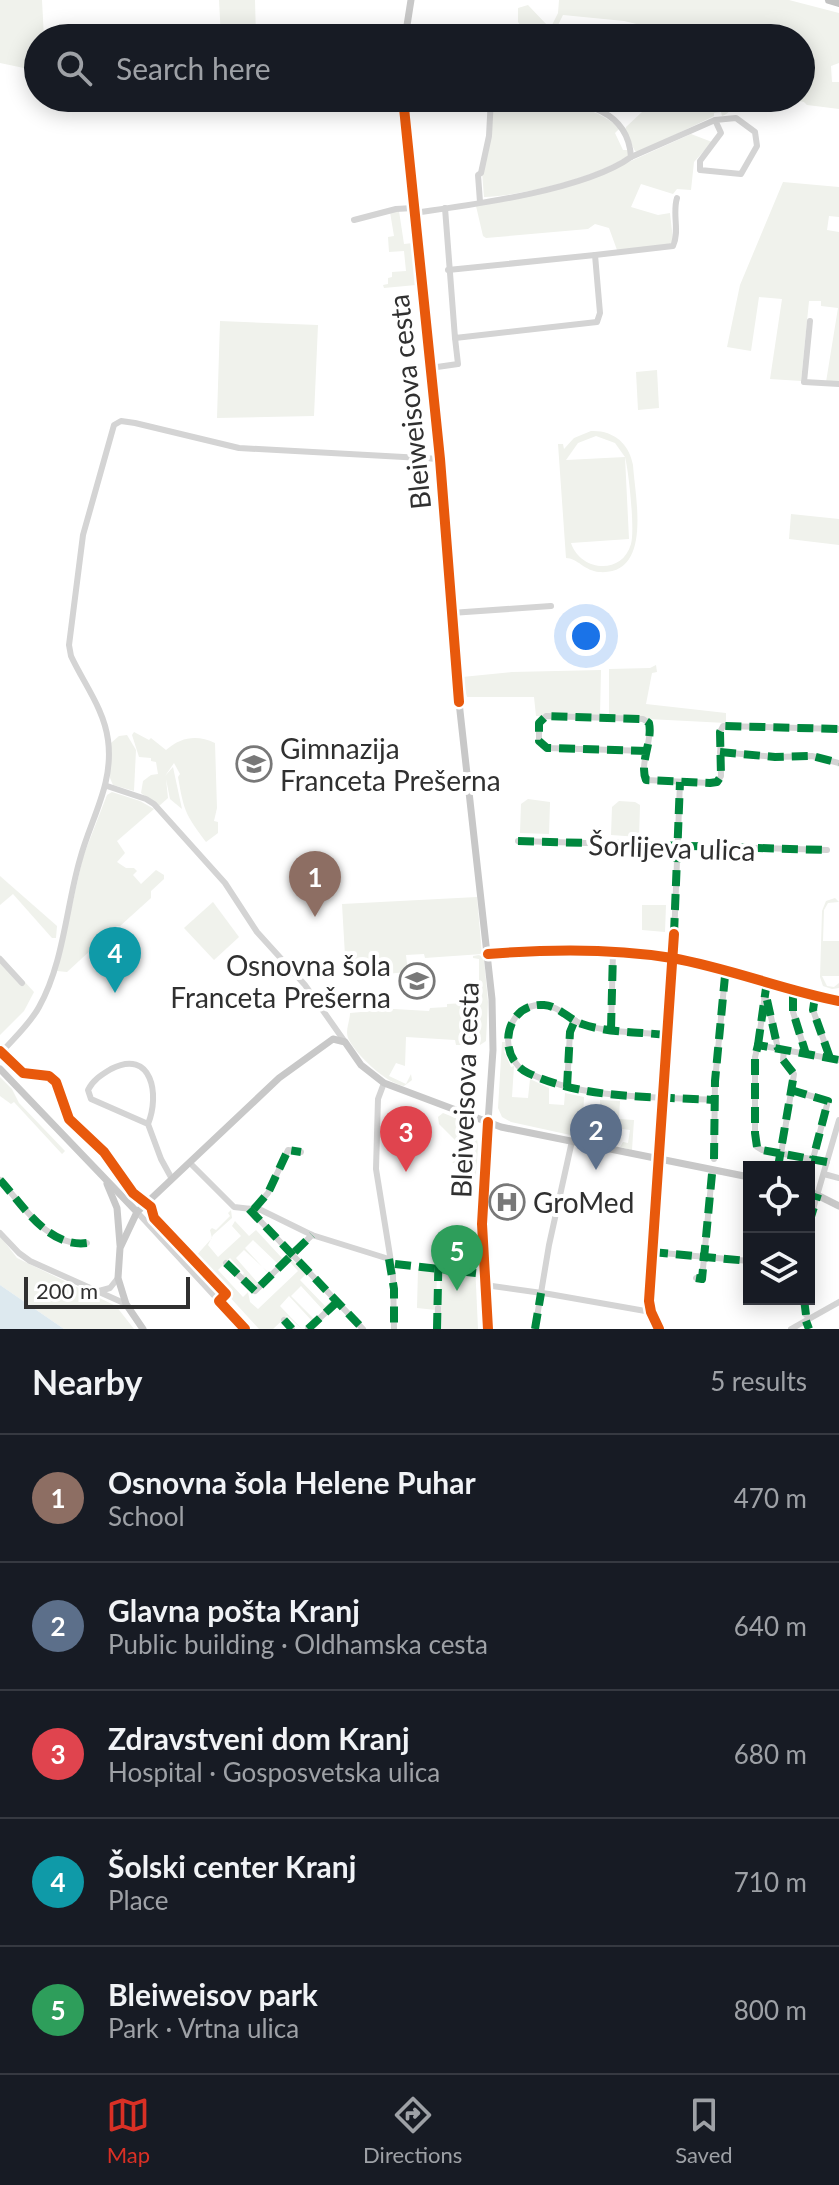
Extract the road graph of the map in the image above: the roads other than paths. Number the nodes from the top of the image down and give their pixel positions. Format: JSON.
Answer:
{"nodes":[{"id":1,"x":411,"y":0,"type":"edge"},
{"id":2,"x":829,"y":0,"type":"edge"},
{"id":3,"x":839,"y":3,"type":"edge"},
{"id":4,"x":407,"y":24,"type":"edge"},
{"id":5,"x":404,"y":112,"type":"edge"},
{"id":6,"x":490,"y":112,"type":"edge"},
{"id":7,"x":606,"y":112,"type":"edge"},
{"id":8,"x":715,"y":120,"type":"junction"},
{"id":9,"x":631,"y":157,"type":"junction"},
{"id":10,"x":677,"y":198,"type":"dead end"},
{"id":11,"x":480,"y":202,"type":"junction"},
{"id":12,"x":445,"y":208,"type":"junction"},
{"id":13,"x":414,"y":210,"type":"junction"},
{"id":14,"x":354,"y":220,"type":"dead end"},
{"id":15,"x":595,"y":255,"type":"junction"},
{"id":16,"x":448,"y":270,"type":"junction"},
{"id":17,"x":810,"y":321,"type":"dead end"},
{"id":18,"x":455,"y":338,"type":"junction"},
{"id":19,"x":430,"y":368,"type":"junction"},
{"id":20,"x":839,"y":384,"type":"edge"},
{"id":21,"x":440,"y":459,"type":"junction"},
{"id":22,"x":551,"y":606,"type":"dead end"},
{"id":23,"x":451,"y":613,"type":"junction"},
{"id":24,"x":839,"y":729,"type":"edge"},
{"id":25,"x":647,"y":751,"type":"junction"},
{"id":26,"x":720,"y":752,"type":"junction"},
{"id":27,"x":839,"y":763,"type":"edge"},
{"id":28,"x":680,"y":782,"type":"junction"},
{"id":29,"x":107,"y":786,"type":"junction"},
{"id":30,"x":518,"y":841,"type":"dead end"},
{"id":31,"x":677,"y":846,"type":"junction"},
{"id":32,"x":827,"y":850,"type":"dead end"},
{"id":33,"x":613,"y":952,"type":"junction"},
{"id":34,"x":488,"y":954,"type":"junction"},
{"id":35,"x":673,"y":958,"type":"junction"},
{"id":36,"x":0,"y":959,"type":"edge"},
{"id":37,"x":725,"y":976,"type":"dead end"},
{"id":38,"x":22,"y":983,"type":"dead end"},
{"id":39,"x":766,"y":988,"type":"dead end"},
{"id":40,"x":793,"y":995,"type":"dead end"},
{"id":41,"x":815,"y":996,"type":"junction"},
{"id":42,"x":764,"y":997,"type":"junction"},
{"id":43,"x":839,"y":1001,"type":"edge"},
{"id":44,"x":575,"y":1020,"type":"junction"},
{"id":45,"x":611,"y":1029,"type":"junction"},
{"id":46,"x":667,"y":1035,"type":"junction"},
{"id":47,"x":345,"y":1042,"type":"junction"},
{"id":48,"x":758,"y":1045,"type":"junction"},
{"id":49,"x":781,"y":1050,"type":"junction"},
{"id":50,"x":0,"y":1054,"type":"edge"},
{"id":51,"x":806,"y":1054,"type":"junction"},
{"id":52,"x":830,"y":1058,"type":"junction"},
{"id":53,"x":839,"y":1060,"type":"edge"},
{"id":54,"x":0,"y":1069,"type":"edge"},
{"id":55,"x":384,"y":1083,"type":"junction"},
{"id":56,"x":567,"y":1087,"type":"junction"},
{"id":57,"x":791,"y":1090,"type":"junction"},
{"id":58,"x":661,"y":1097,"type":"junction"},
{"id":59,"x":714,"y":1100,"type":"junction"},
{"id":60,"x":839,"y":1120,"type":"edge"},
{"id":61,"x":488,"y":1122,"type":"junction"},
{"id":62,"x":148,"y":1124,"type":"junction"},
{"id":63,"x":572,"y":1141,"type":"junction"},
{"id":64,"x":301,"y":1152,"type":"dead end"},
{"id":65,"x":781,"y":1152,"type":"junction"},
{"id":66,"x":839,"y":1157,"type":"edge"},
{"id":67,"x":714,"y":1159,"type":"dead end"},
{"id":68,"x":813,"y":1159,"type":"junction"},
{"id":69,"x":828,"y":1159,"type":"junction"},
{"id":70,"x":657,"y":1160,"type":"junction"},
{"id":71,"x":190,"y":1163,"type":"junction"},
{"id":72,"x":712,"y":1174,"type":"dead end"},
{"id":73,"x":824,"y":1174,"type":"junction"},
{"id":74,"x":743,"y":1176,"type":"edge"},
{"id":75,"x":105,"y":1178,"type":"junction"},
{"id":76,"x":839,"y":1178,"type":"edge"},
{"id":77,"x":172,"y":1179,"type":"junction"},
{"id":78,"x":0,"y":1180,"type":"edge"},
{"id":79,"x":815,"y":1193,"type":"edge"},
{"id":80,"x":818,"y":1194,"type":"junction"},
{"id":81,"x":815,"y":1204,"type":"edge"},
{"id":82,"x":839,"y":1206,"type":"edge"},
{"id":83,"x":252,"y":1209,"type":"junction"},
{"id":84,"x":137,"y":1212,"type":"junction"},
{"id":85,"x":0,"y":1233,"type":"edge"},
{"id":86,"x":312,"y":1235,"type":"junction"},
{"id":87,"x":87,"y":1243,"type":"dead end"},
{"id":88,"x":120,"y":1248,"type":"junction"},
{"id":89,"x":652,"y":1252,"type":"junction"},
{"id":90,"x":293,"y":1255,"type":"junction"},
{"id":91,"x":704,"y":1257,"type":"junction"},
{"id":92,"x":389,"y":1259,"type":"junction"},
{"id":93,"x":743,"y":1260,"type":"edge"},
{"id":94,"x":226,"y":1263,"type":"dead end"},
{"id":95,"x":118,"y":1278,"type":"junction"},
{"id":96,"x":696,"y":1278,"type":"dead end"},
{"id":97,"x":485,"y":1285,"type":"junction"},
{"id":98,"x":99,"y":1291,"type":"junction"},
{"id":99,"x":541,"y":1293,"type":"junction"},
{"id":100,"x":337,"y":1302,"type":"junction"},
{"id":101,"x":839,"y":1302,"type":"edge"},
{"id":102,"x":126,"y":1304,"type":"junction"},
{"id":103,"x":438,"y":1308,"type":"dead end"},
{"id":104,"x":651,"y":1312,"type":"junction"},
{"id":105,"x":284,"y":1320,"type":"dead end"},
{"id":106,"x":807,"y":1322,"type":"edge"},
{"id":107,"x":143,"y":1329,"type":"edge"},
{"id":108,"x":245,"y":1329,"type":"edge"},
{"id":109,"x":292,"y":1329,"type":"edge"},
{"id":110,"x":308,"y":1329,"type":"edge"},
{"id":111,"x":363,"y":1329,"type":"edge"},
{"id":112,"x":394,"y":1329,"type":"edge"},
{"id":113,"x":437,"y":1329,"type":"edge"},
{"id":114,"x":488,"y":1329,"type":"edge"},
{"id":115,"x":535,"y":1329,"type":"edge"},
{"id":116,"x":659,"y":1329,"type":"edge"},
{"id":117,"x":791,"y":1329,"type":"edge"}],
"edges":[{"from":1,"to":4,"type":"main road"},
{"from":2,"to":3,"type":"highway"},
{"from":5,"to":13,"type":"main road","name":"Bleiweisova cesta"},
{"from":6,"to":11,"type":"street"},
{"from":7,"to":9,"type":"street"},
{"from":8,"to":8,"type":"street"},
{"from":8,"to":9,"type":"street"},
{"from":9,"to":11,"type":"street"},
{"from":10,"to":15,"type":"street"},
{"from":11,"to":12,"type":"street"},
{"from":12,"to":13,"type":"street"},
{"from":12,"to":16,"type":"street"},
{"from":13,"to":14,"type":"street"},
{"from":13,"to":19,"type":"main road","name":"Bleiweisova cesta"},
{"from":15,"to":16,"type":"street"},
{"from":15,"to":18,"type":"street"},
{"from":16,"to":18,"type":"street"},
{"from":17,"to":20,"type":"street"},
{"from":18,"to":19,"type":"street"},
{"from":19,"to":21,"type":"main road","name":"Bleiweisova cesta"},
{"from":21,"to":23,"type":"main road","name":"Bleiweisova cesta"},
{"from":21,"to":29,"type":"street","name":"Bleiweisova cesta"},
{"from":22,"to":23,"type":"street"},
{"from":23,"to":34,"type":"main road","name":"Bleiweisova cesta"},
{"from":24,"to":26,"type":"street"},
{"from":25,"to":25,"type":"street"},
{"from":25,"to":28,"type":"street"},
{"from":26,"to":27,"type":"street"},
{"from":26,"to":28,"type":"street"},
{"from":28,"to":31,"type":"street"},
{"from":29,"to":47,"type":"street"},
{"from":29,"to":50,"type":"street"},
{"from":30,"to":31,"type":"street","name":"Šorlijeva ulica"},
{"from":31,"to":32,"type":"street","name":"Šorlijeva ulica"},
{"from":31,"to":35,"type":"street"},
{"from":33,"to":34,"type":"street"},
{"from":33,"to":35,"type":"street"},
{"from":33,"to":45,"type":"street"},
{"from":34,"to":61,"type":"main road","name":"Bleiweisova cesta"},
{"from":35,"to":41,"type":"street"},
{"from":35,"to":46,"type":"street"},
{"from":36,"to":38,"type":"street"},
{"from":37,"to":59,"type":"street"},
{"from":39,"to":42,"type":"street"},
{"from":40,"to":51,"type":"street"},
{"from":41,"to":43,"type":"street"},
{"from":41,"to":52,"type":"street"},
{"from":42,"to":48,"type":"street"},
{"from":42,"to":49,"type":"street"},
{"from":44,"to":45,"type":"street"},
{"from":44,"to":56,"type":"street"},
{"from":44,"to":56,"type":"street"},
{"from":45,"to":46,"type":"street"},
{"from":46,"to":58,"type":"street"},
{"from":47,"to":55,"type":"main road"},
{"from":47,"to":71,"type":"main road"},
{"from":48,"to":49,"type":"street"},
{"from":48,"to":65,"type":"street"},
{"from":49,"to":51,"type":"street"},
{"from":49,"to":57,"type":"street"},
{"from":51,"to":52,"type":"street"},
{"from":52,"to":53,"type":"street"},
{"from":54,"to":75,"type":"main road"},
{"from":55,"to":61,"type":"main road"},
{"from":55,"to":92,"type":"street"},
{"from":56,"to":58,"type":"street"},
{"from":57,"to":65,"type":"street"},
{"from":57,"to":68,"type":"street"},
{"from":58,"to":59,"type":"street"},
{"from":58,"to":70,"type":"street"},
{"from":59,"to":67,"type":"street"},
{"from":60,"to":69,"type":"street"},
{"from":61,"to":63,"type":"main road"},
{"from":61,"to":97,"type":"street","name":"Bleiweisova cesta"},
{"from":62,"to":62,"type":"street"},
{"from":62,"to":77,"type":"street"},
{"from":63,"to":70,"type":"main road"},
{"from":63,"to":99,"type":"street"},
{"from":64,"to":83,"type":"street"},
{"from":65,"to":68,"type":"street"},
{"from":66,"to":69,"type":"street"},
{"from":68,"to":69,"type":"street"},
{"from":69,"to":73,"type":"street"},
{"from":70,"to":74,"type":"main road"},
{"from":70,"to":89,"type":"street"},
{"from":71,"to":77,"type":"main road"},
{"from":71,"to":83,"type":"street"},
{"from":72,"to":91,"type":"street"},
{"from":73,"to":76,"type":"street"},
{"from":73,"to":80,"type":"street"},
{"from":75,"to":84,"type":"main road"},
{"from":75,"to":88,"type":"main road"},
{"from":77,"to":84,"type":"main road"},
{"from":78,"to":87,"type":"street"},
{"from":79,"to":80,"type":"main road"},
{"from":80,"to":81,"type":"street"},
{"from":80,"to":82,"type":"main road"},
{"from":83,"to":86,"type":"street"},
{"from":83,"to":90,"type":"street"},
{"from":84,"to":88,"type":"main road"},
{"from":84,"to":108,"type":"street"},
{"from":85,"to":98,"type":"street"},
{"from":86,"to":90,"type":"street"},
{"from":86,"to":92,"type":"street"},
{"from":88,"to":95,"type":"main road"},
{"from":89,"to":91,"type":"street"},
{"from":89,"to":104,"type":"street"},
{"from":90,"to":94,"type":"street"},
{"from":90,"to":100,"type":"street"},
{"from":91,"to":93,"type":"street"},
{"from":91,"to":96,"type":"street"},
{"from":92,"to":112,"type":"street"},
{"from":95,"to":98,"type":"street"},
{"from":95,"to":102,"type":"main road"},
{"from":97,"to":99,"type":"street"},
{"from":97,"to":114,"type":"street","name":"Bleiweisova cesta"},
{"from":98,"to":102,"type":"street"},
{"from":99,"to":104,"type":"street"},
{"from":99,"to":115,"type":"street"},
{"from":100,"to":110,"type":"street"},
{"from":100,"to":111,"type":"street"},
{"from":101,"to":106,"type":"street"},
{"from":102,"to":107,"type":"main road"},
{"from":103,"to":113,"type":"street"},
{"from":104,"to":116,"type":"street"},
{"from":105,"to":109,"type":"street"},
{"from":106,"to":117,"type":"street"}]}
